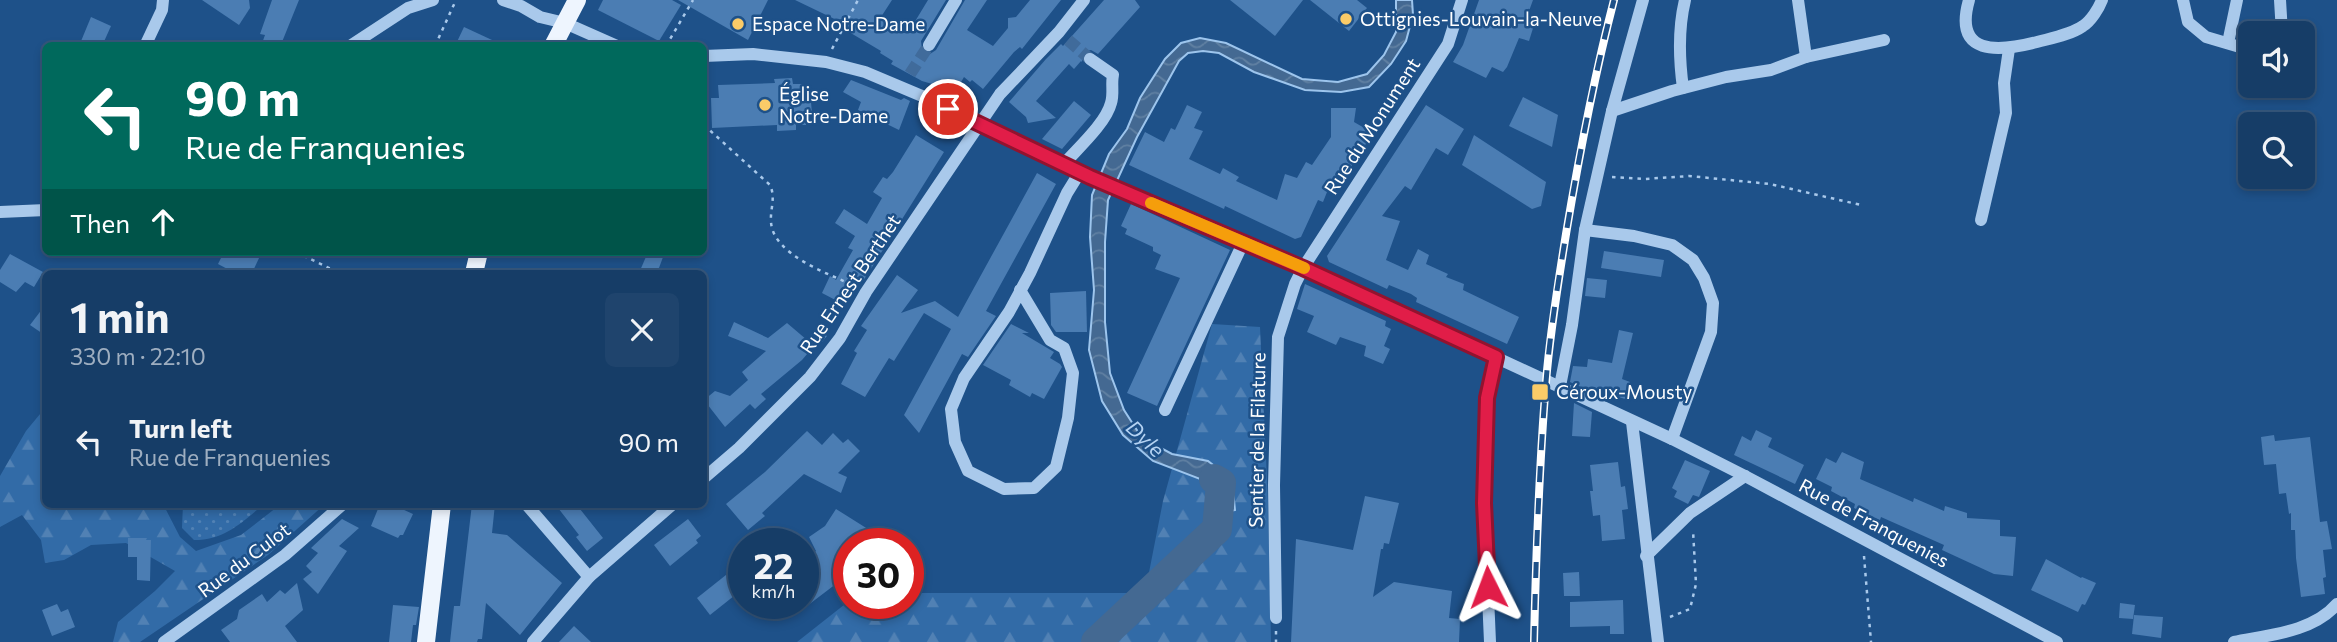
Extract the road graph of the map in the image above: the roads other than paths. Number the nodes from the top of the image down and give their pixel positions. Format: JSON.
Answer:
{"nodes":[{"id":1,"x":163,"y":0,"type":"edge"},
{"id":2,"x":433,"y":0,"type":"edge"},
{"id":3,"x":503,"y":0,"type":"edge"},
{"id":4,"x":577,"y":0,"type":"edge"},
{"id":5,"x":956,"y":0,"type":"edge"},
{"id":6,"x":1084,"y":0,"type":"edge"},
{"id":7,"x":1462,"y":0,"type":"edge"},
{"id":8,"x":1643,"y":0,"type":"edge"},
{"id":9,"x":1685,"y":0,"type":"edge"},
{"id":10,"x":1798,"y":0,"type":"edge"},
{"id":11,"x":1969,"y":0,"type":"edge"},
{"id":12,"x":2102,"y":0,"type":"edge"},
{"id":13,"x":2183,"y":0,"type":"edge"},
{"id":14,"x":2237,"y":0,"type":"edge"},
{"id":15,"x":2280,"y":0,"type":"edge"},
{"id":16,"x":410,"y":4,"type":"edge"},
{"id":17,"x":2281,"y":21,"type":"edge"},
{"id":18,"x":565,"y":23,"type":"junction"},
{"id":19,"x":1884,"y":40,"type":"dead end"},
{"id":20,"x":147,"y":42,"type":"edge"},
{"id":21,"x":357,"y":42,"type":"edge"},
{"id":22,"x":555,"y":42,"type":"edge"},
{"id":23,"x":608,"y":42,"type":"edge"},
{"id":24,"x":2228,"y":43,"type":"junction"},
{"id":25,"x":929,"y":45,"type":"tunnel mouth"},
{"id":26,"x":2238,"y":46,"type":"edge"},
{"id":27,"x":2009,"y":49,"type":"junction"},
{"id":28,"x":707,"y":56,"type":"edge"},
{"id":29,"x":1806,"y":57,"type":"junction"},
{"id":30,"x":1090,"y":59,"type":"tunnel mouth"},
{"id":31,"x":911,"y":74,"type":"tunnel mouth"},
{"id":32,"x":903,"y":88,"type":"junction"},
{"id":33,"x":1683,"y":88,"type":"junction"},
{"id":34,"x":1612,"y":111,"type":"junction"},
{"id":35,"x":980,"y":124,"type":"junction"},
{"id":36,"x":1064,"y":164,"type":"junction"},
{"id":37,"x":1085,"y":174,"type":"junction"},
{"id":38,"x":42,"y":210,"type":"edge"},
{"id":39,"x":0,"y":212,"type":"edge"},
{"id":40,"x":1981,"y":220,"type":"dead end"},
{"id":41,"x":1585,"y":230,"type":"junction"},
{"id":42,"x":1243,"y":243,"type":"junction"},
{"id":43,"x":1303,"y":268,"type":"junction"},
{"id":44,"x":1020,"y":290,"type":"junction"},
{"id":45,"x":1496,"y":357,"type":"junction"},
{"id":46,"x":1560,"y":386,"type":"junction"},
{"id":47,"x":1166,"y":411,"type":"dead end"},
{"id":48,"x":1632,"y":422,"type":"junction"},
{"id":49,"x":1672,"y":439,"type":"junction"},
{"id":50,"x":707,"y":475,"type":"edge"},
{"id":51,"x":1745,"y":476,"type":"junction"},
{"id":52,"x":338,"y":508,"type":"edge"},
{"id":53,"x":442,"y":508,"type":"edge"},
{"id":54,"x":529,"y":508,"type":"edge"},
{"id":55,"x":668,"y":508,"type":"edge"},
{"id":56,"x":1646,"y":556,"type":"junction"},
{"id":57,"x":589,"y":577,"type":"junction"},
{"id":58,"x":2337,"y":604,"type":"edge"},
{"id":59,"x":1276,"y":618,"type":"dead end"},
{"id":60,"x":164,"y":642,"type":"edge"},
{"id":61,"x":426,"y":642,"type":"edge"},
{"id":62,"x":533,"y":642,"type":"edge"},
{"id":63,"x":1490,"y":642,"type":"edge"},
{"id":64,"x":1658,"y":642,"type":"edge"},
{"id":65,"x":2057,"y":642,"type":"edge"},
{"id":66,"x":2234,"y":642,"type":"edge"}],
"edges":[{"from":1,"to":20,"type":"street"},
{"from":2,"to":16,"type":"street"},
{"from":3,"to":18,"type":"street"},
{"from":4,"to":18,"type":"main road"},
{"from":5,"to":25,"type":"street"},
{"from":6,"to":35,"type":"street","name":"Rue Ernest Berthet"},
{"from":7,"to":43,"type":"street","name":"Rue du Monument"},
{"from":8,"to":34,"type":"street"},
{"from":9,"to":33,"type":"street"},
{"from":10,"to":29,"type":"street"},
{"from":11,"to":27,"type":"street"},
{"from":12,"to":27,"type":"street"},
{"from":13,"to":24,"type":"street"},
{"from":14,"to":24,"type":"street"},
{"from":15,"to":17,"type":"street"},
{"from":16,"to":21,"type":"street"},
{"from":18,"to":22,"type":"main road"},
{"from":18,"to":23,"type":"street"},
{"from":19,"to":29,"type":"street"},
{"from":24,"to":26,"type":"street"},
{"from":27,"to":40,"type":"street"},
{"from":28,"to":32,"type":"street","name":"Rue de Franquenies"},
{"from":29,"to":33,"type":"street"},
{"from":30,"to":36,"type":"street"},
{"from":31,"to":32,"type":"street"},
{"from":32,"to":35,"type":"street","name":"Rue de Franquenies"},
{"from":33,"to":34,"type":"street"},
{"from":34,"to":41,"type":"street"},
{"from":35,"to":36,"type":"street","name":"Rue de Franquenies"},
{"from":35,"to":50,"type":"street","name":"Rue Ernest Berthet"},
{"from":36,"to":37,"type":"street","name":"Rue de Franquenies"},
{"from":37,"to":42,"type":"street","name":"Rue de Franquenies"},
{"from":37,"to":44,"type":"street"},
{"from":38,"to":39,"type":"street"},
{"from":41,"to":46,"type":"street"},
{"from":41,"to":49,"type":"street"},
{"from":42,"to":43,"type":"street","name":"Rue de Franquenies"},
{"from":42,"to":47,"type":"street"},
{"from":43,"to":45,"type":"street","name":"Rue de Franquenies"},
{"from":43,"to":59,"type":"street","name":"Sentier de la Filature"},
{"from":44,"to":44,"type":"street"},
{"from":45,"to":46,"type":"street","name":"Rue de Franquenies"},
{"from":45,"to":63,"type":"street"},
{"from":46,"to":48,"type":"street","name":"Rue de Franquenies"},
{"from":48,"to":49,"type":"street","name":"Rue de Franquenies"},
{"from":48,"to":56,"type":"street"},
{"from":49,"to":51,"type":"street","name":"Rue de Franquenies"},
{"from":51,"to":56,"type":"street"},
{"from":51,"to":65,"type":"street","name":"Rue de Franquenies"},
{"from":52,"to":60,"type":"street","name":"Rue du Culot"},
{"from":53,"to":61,"type":"main road"},
{"from":54,"to":57,"type":"street"},
{"from":55,"to":57,"type":"street"},
{"from":56,"to":64,"type":"street"},
{"from":57,"to":62,"type":"street"},
{"from":58,"to":66,"type":"street"}]}
